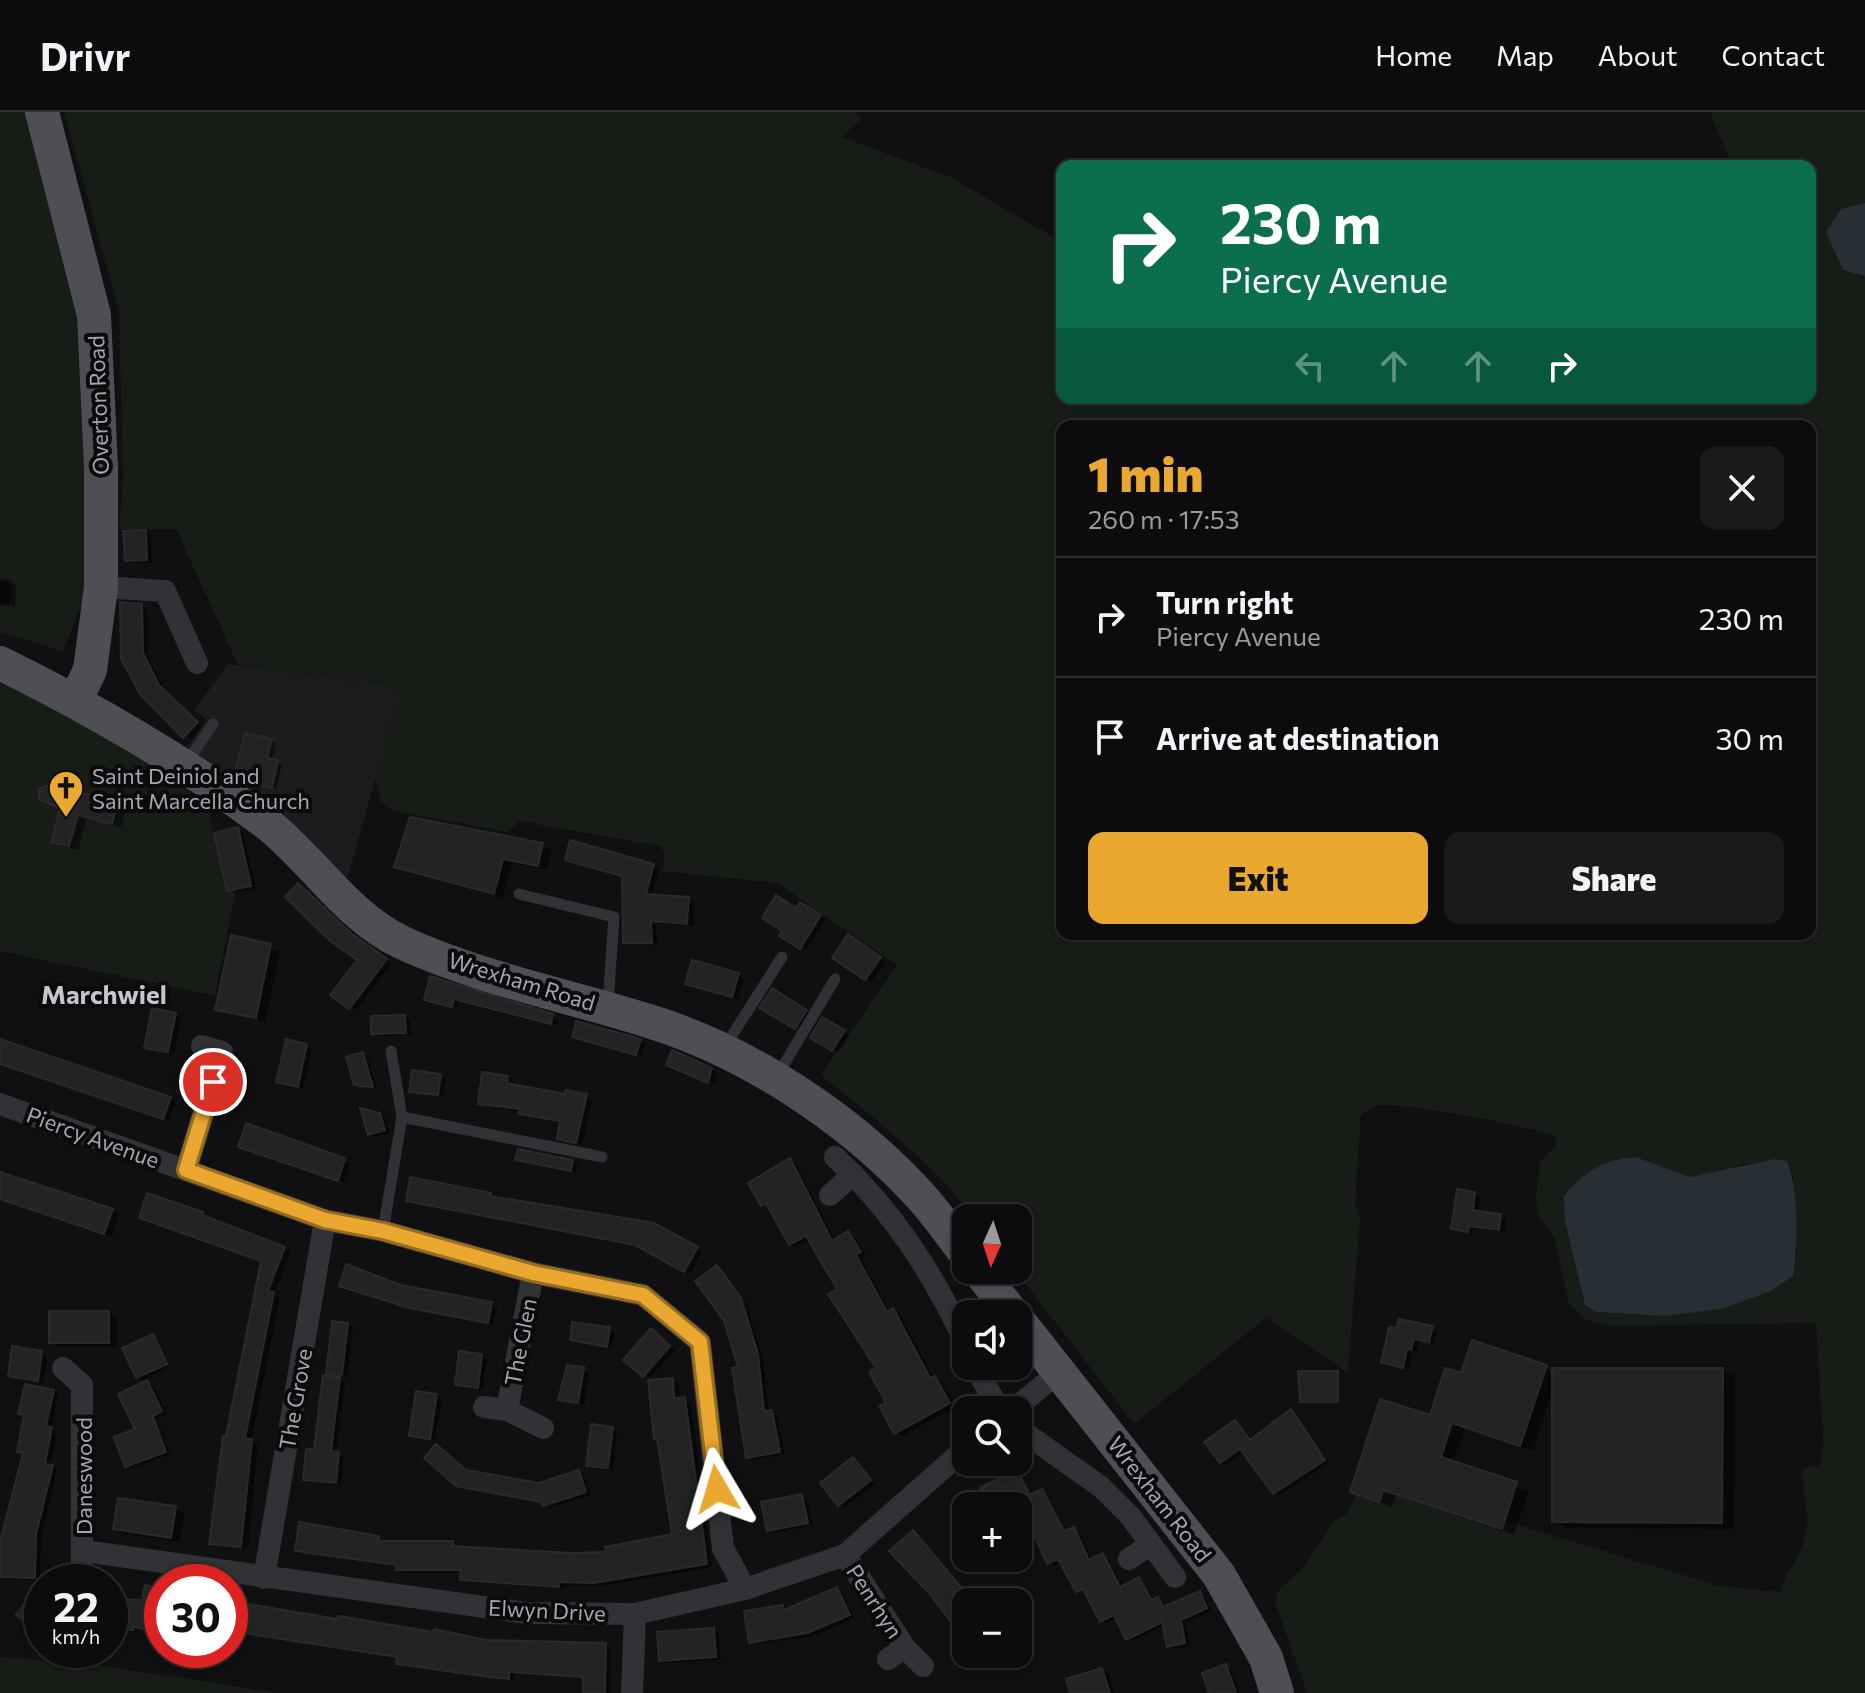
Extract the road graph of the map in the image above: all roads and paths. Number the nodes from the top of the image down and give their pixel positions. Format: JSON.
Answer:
{"nodes":[{"id":1,"x":42,"y":112,"type":"edge"},
{"id":2,"x":101,"y":587,"type":"junction"},
{"id":3,"x":0,"y":663,"type":"edge"},
{"id":4,"x":197,"y":663,"type":"dead end"},
{"id":5,"x":75,"y":701,"type":"junction"},
{"id":6,"x":213,"y":724,"type":"dead end"},
{"id":7,"x":182,"y":768,"type":"junction"},
{"id":8,"x":519,"y":894,"type":"dead end"},
{"id":9,"x":782,"y":957,"type":"dead end"},
{"id":10,"x":835,"y":979,"type":"dead end"},
{"id":11,"x":608,"y":1008,"type":"junction"},
{"id":12,"x":202,"y":1046,"type":"dead end"},
{"id":13,"x":391,"y":1051,"type":"dead end"},
{"id":14,"x":721,"y":1052,"type":"junction"},
{"id":15,"x":774,"y":1080,"type":"junction"},
{"id":16,"x":0,"y":1104,"type":"edge"},
{"id":17,"x":402,"y":1117,"type":"junction"},
{"id":18,"x":602,"y":1157,"type":"dead end"},
{"id":19,"x":835,"y":1157,"type":"dead end"},
{"id":20,"x":186,"y":1170,"type":"junction"},
{"id":21,"x":853,"y":1174,"type":"junction"},
{"id":22,"x":830,"y":1195,"type":"dead end"},
{"id":23,"x":325,"y":1220,"type":"junction"},
{"id":24,"x":383,"y":1231,"type":"junction"},
{"id":25,"x":952,"y":1236,"type":"edge"},
{"id":26,"x":533,"y":1273,"type":"junction"},
{"id":27,"x":989,"y":1284,"type":"edge"},
{"id":28,"x":1002,"y":1300,"type":"edge"},
{"id":29,"x":952,"y":1317,"type":"edge"},
{"id":30,"x":1032,"y":1338,"type":"edge"},
{"id":31,"x":63,"y":1368,"type":"dead end"},
{"id":32,"x":1059,"y":1372,"type":"junction"},
{"id":33,"x":1030,"y":1396,"type":"edge"},
{"id":34,"x":484,"y":1407,"type":"dead end"},
{"id":35,"x":507,"y":1410,"type":"junction"},
{"id":36,"x":543,"y":1428,"type":"dead end"},
{"id":37,"x":1032,"y":1438,"type":"edge"},
{"id":38,"x":952,"y":1460,"type":"edge"},
{"id":39,"x":1151,"y":1544,"type":"junction"},
{"id":40,"x":845,"y":1555,"type":"junction"},
{"id":41,"x":83,"y":1559,"type":"joint"},
{"id":42,"x":1129,"y":1559,"type":"dead end"},
{"id":43,"x":1175,"y":1577,"type":"dead end"},
{"id":44,"x":264,"y":1578,"type":"junction"},
{"id":45,"x":745,"y":1589,"type":"junction"},
{"id":46,"x":635,"y":1614,"type":"junction"},
{"id":47,"x":923,"y":1666,"type":"dead end"},
{"id":48,"x":632,"y":1693,"type":"edge"},
{"id":49,"x":1277,"y":1693,"type":"edge"}],
"edges":[{"from":1,"to":2,"type":"main road","name":"Overton Road"},
{"from":2,"to":4,"type":"street"},
{"from":2,"to":5,"type":"main road","name":"Overton Road"},
{"from":3,"to":5,"type":"main road","name":"Wrexham Road"},
{"from":5,"to":7,"type":"main road","name":"Wrexham Road"},
{"from":6,"to":7,"type":"lane"},
{"from":7,"to":11,"type":"main road","name":"Wrexham Road"},
{"from":8,"to":11,"type":"lane"},
{"from":9,"to":14,"type":"lane"},
{"from":10,"to":15,"type":"lane"},
{"from":11,"to":14,"type":"main road","name":"Wrexham Road"},
{"from":12,"to":20,"type":"street","name":"Piercy Avenue"},
{"from":13,"to":17,"type":"lane"},
{"from":14,"to":15,"type":"main road","name":"Wrexham Road"},
{"from":15,"to":25,"type":"main road","name":"Wrexham Road"},
{"from":16,"to":20,"type":"street","name":"Piercy Avenue"},
{"from":17,"to":18,"type":"lane"},
{"from":17,"to":24,"type":"lane"},
{"from":19,"to":21,"type":"street"},
{"from":20,"to":23,"type":"street","name":"Piercy Avenue"},
{"from":21,"to":22,"type":"street"},
{"from":21,"to":29,"type":"street"},
{"from":23,"to":24,"type":"street","name":"Piercy Avenue"},
{"from":23,"to":44,"type":"street","name":"The Grove"},
{"from":24,"to":26,"type":"street","name":"Piercy Avenue"},
{"from":26,"to":35,"type":"street","name":"The Glen"},
{"from":26,"to":45,"type":"street","name":"Piercy Avenue"},
{"from":27,"to":28,"type":"main road"},
{"from":30,"to":32,"type":"main road","name":"Wrexham Road"},
{"from":31,"to":41,"type":"street","name":"Daneswood"},
{"from":32,"to":33,"type":"street"},
{"from":32,"to":49,"type":"main road","name":"Wrexham Road"},
{"from":34,"to":35,"type":"street","name":"The Glen"},
{"from":35,"to":36,"type":"street","name":"The Glen"},
{"from":37,"to":39,"type":"street"},
{"from":38,"to":40,"type":"street","name":"Elwyn Drive"},
{"from":39,"to":42,"type":"street"},
{"from":39,"to":43,"type":"street"},
{"from":40,"to":45,"type":"street","name":"Elwyn Drive"},
{"from":40,"to":47,"type":"street","name":"Penrhyn"},
{"from":41,"to":44,"type":"street","name":"Elwyn Drive"},
{"from":44,"to":46,"type":"street","name":"Elwyn Drive"},
{"from":45,"to":46,"type":"street","name":"Elwyn Drive"},
{"from":46,"to":48,"type":"street"}]}
